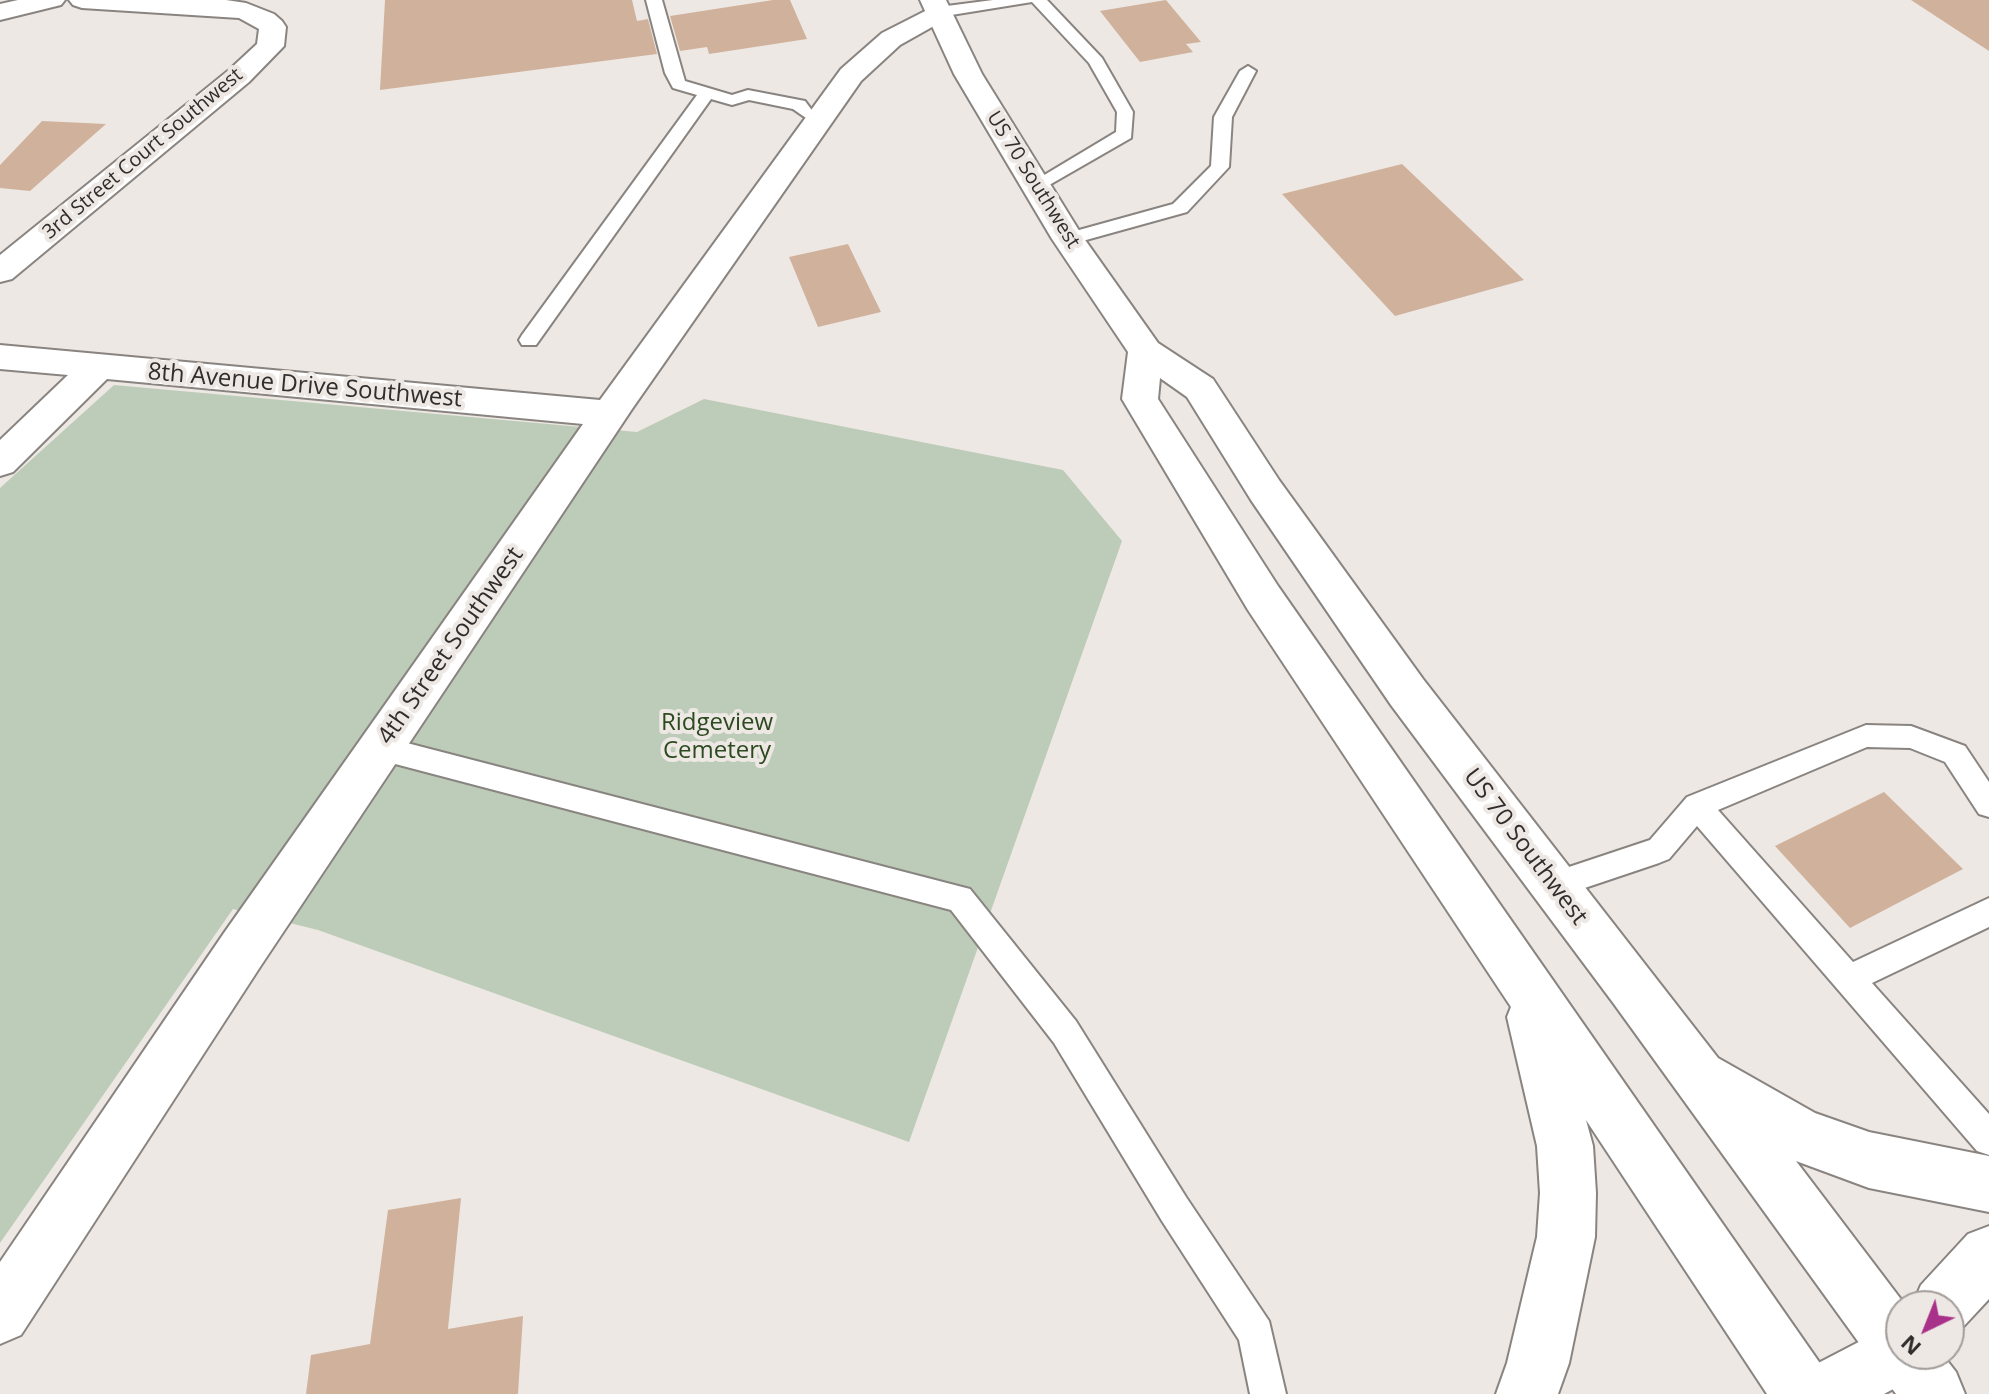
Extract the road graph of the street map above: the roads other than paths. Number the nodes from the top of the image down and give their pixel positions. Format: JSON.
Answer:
{"nodes":[{"id":1,"x":52,"y":0,"type":"edge"},
{"id":2,"x":82,"y":0,"type":"edge"},
{"id":3,"x":654,"y":0,"type":"edge"},
{"id":4,"x":1026,"y":0,"type":"edge"},
{"id":5,"x":1039,"y":0,"type":"edge"},
{"id":6,"x":936,"y":6,"type":"edge"},
{"id":7,"x":0,"y":12,"type":"edge"},
{"id":8,"x":1248,"y":71,"type":"dead end"},
{"id":9,"x":706,"y":94,"type":"junction"},
{"id":10,"x":814,"y":114,"type":"junction"},
{"id":11,"x":1037,"y":187,"type":"junction"},
{"id":12,"x":1068,"y":239,"type":"junction"},
{"id":13,"x":0,"y":272,"type":"edge"},
{"id":14,"x":529,"y":340,"type":"dead end"},
{"id":15,"x":1146,"y":351,"type":"junction"},
{"id":16,"x":0,"y":357,"type":"edge"},
{"id":17,"x":98,"y":367,"type":"junction"},
{"id":18,"x":610,"y":414,"type":"junction"},
{"id":19,"x":0,"y":462,"type":"edge"},
{"id":20,"x":380,"y":748,"type":"junction"},
{"id":21,"x":1989,"y":805,"type":"edge"},
{"id":22,"x":1697,"y":806,"type":"junction"},
{"id":23,"x":1555,"y":885,"type":"junction"},
{"id":24,"x":1989,"y":912,"type":"edge"},
{"id":25,"x":1849,"y":979,"type":"junction"},
{"id":26,"x":1525,"y":987,"type":"junction"},
{"id":27,"x":1694,"y":1070,"type":"junction"},
{"id":28,"x":1989,"y":1139,"type":"edge"},
{"id":29,"x":1989,"y":1184,"type":"edge"},
{"id":30,"x":1989,"y":1255,"type":"edge"},
{"id":31,"x":1957,"y":1290,"type":"edge"},
{"id":32,"x":0,"y":1314,"type":"edge"},
{"id":33,"x":1885,"y":1328,"type":"edge"},
{"id":34,"x":1885,"y":1360,"type":"edge"},
{"id":35,"x":1916,"y":1370,"type":"edge"},
{"id":36,"x":1268,"y":1394,"type":"edge"},
{"id":37,"x":1527,"y":1394,"type":"edge"},
{"id":38,"x":1804,"y":1394,"type":"edge"},
{"id":39,"x":1823,"y":1394,"type":"edge"},
{"id":40,"x":1934,"y":1394,"type":"edge"}],
"edges":[{"from":1,"to":7,"type":"street"},
{"from":2,"to":13,"type":"street","name":"3rd Street Court Southwest"},
{"from":3,"to":9,"type":"lane"},
{"from":4,"to":6,"type":"lane"},
{"from":5,"to":11,"type":"lane"},
{"from":6,"to":10,"type":"street","name":"4th Street Southwest"},
{"from":6,"to":11,"type":"street","name":"US 70 Southwest"},
{"from":8,"to":12,"type":"lane"},
{"from":9,"to":10,"type":"lane"},
{"from":9,"to":14,"type":"lane"},
{"from":10,"to":18,"type":"street","name":"4th Street Southwest"},
{"from":11,"to":12,"type":"street","name":"US 70 Southwest"},
{"from":12,"to":15,"type":"street","name":"US 70 Southwest"},
{"from":15,"to":23,"type":"street","name":"US 70 Southwest"},
{"from":15,"to":26,"type":"street"},
{"from":16,"to":17,"type":"street","name":"8th Avenue Drive Southwest"},
{"from":17,"to":18,"type":"street","name":"8th Avenue Drive Southwest"},
{"from":17,"to":19,"type":"street"},
{"from":18,"to":20,"type":"street","name":"4th Street Southwest"},
{"from":20,"to":32,"type":"street","name":"4th Street Southwest"},
{"from":20,"to":36,"type":"lane"},
{"from":21,"to":22,"type":"lane"},
{"from":22,"to":23,"type":"lane"},
{"from":22,"to":25,"type":"lane"},
{"from":23,"to":27,"type":"street","name":"US 70 Southwest"},
{"from":24,"to":25,"type":"lane"},
{"from":25,"to":28,"type":"lane"},
{"from":26,"to":37,"type":"street"},
{"from":26,"to":38,"type":"street"},
{"from":27,"to":29,"type":"street"},
{"from":27,"to":33,"type":"street","name":"US 70 Southwest"},
{"from":30,"to":31,"type":"street"},
{"from":34,"to":39,"type":"street"},
{"from":35,"to":40,"type":"street","name":"US 70 Southwest"}]}
